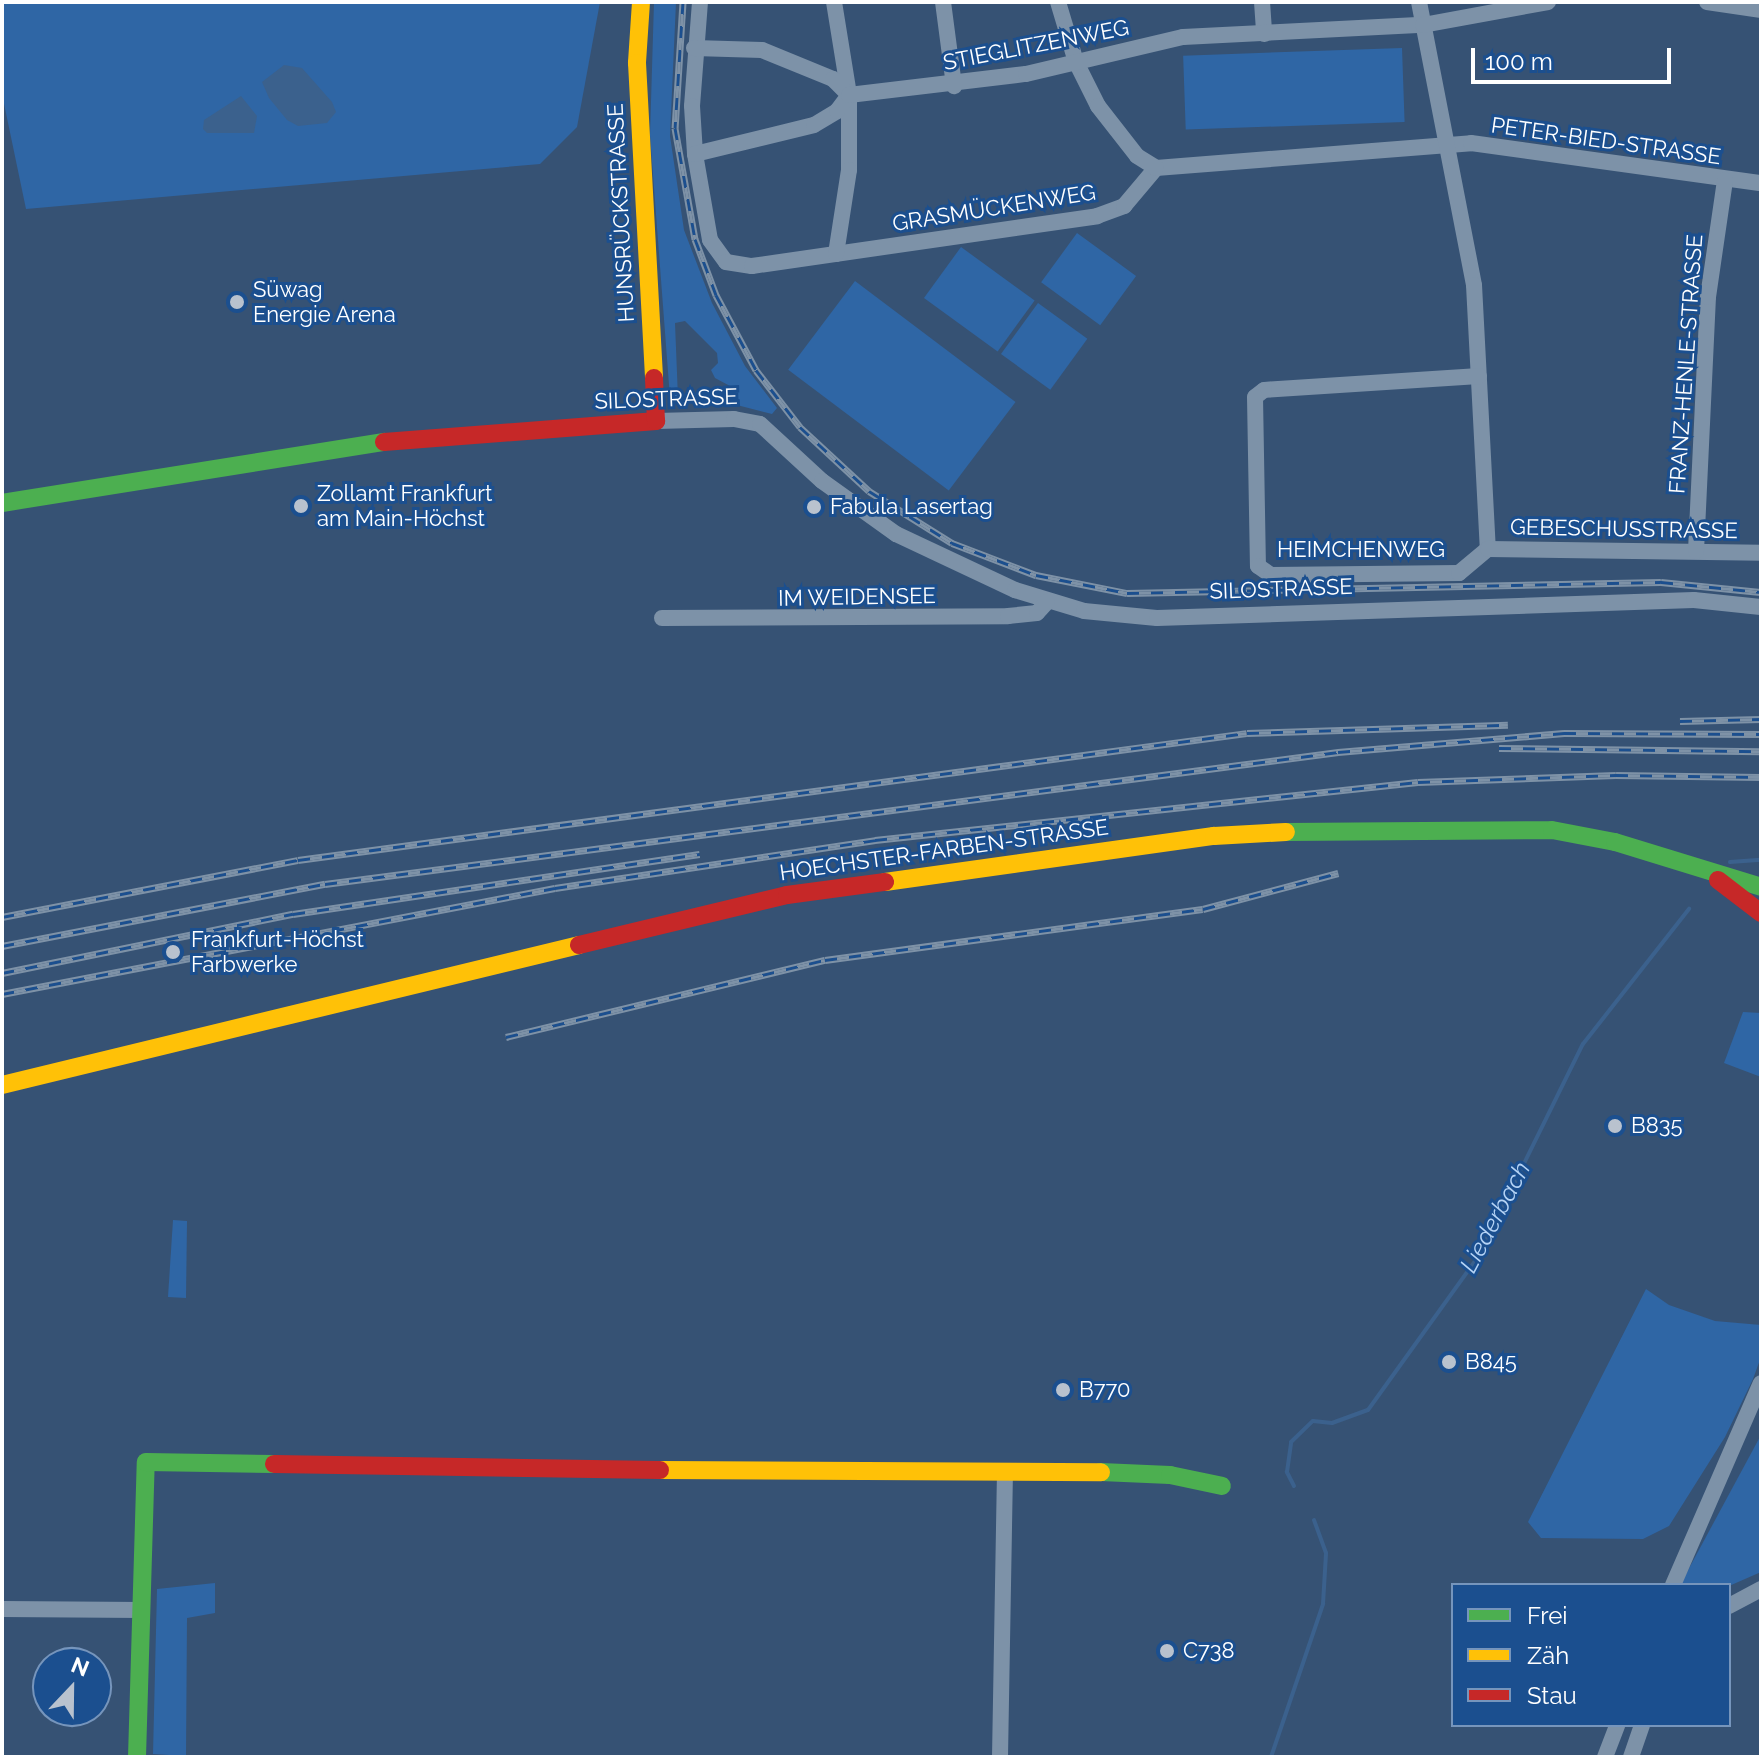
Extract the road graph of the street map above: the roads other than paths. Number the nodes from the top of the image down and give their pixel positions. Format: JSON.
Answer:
{"nodes":[{"id":1,"x":641,"y":2,"type":"edge"},
{"id":2,"x":700,"y":2,"type":"edge"},
{"id":3,"x":834,"y":2,"type":"edge"},
{"id":4,"x":943,"y":2,"type":"edge"},
{"id":5,"x":1058,"y":2,"type":"edge"},
{"id":6,"x":1262,"y":2,"type":"edge"},
{"id":7,"x":1419,"y":2,"type":"edge"},
{"id":8,"x":1548,"y":2,"type":"edge"},
{"id":9,"x":1707,"y":2,"type":"edge"},
{"id":10,"x":1761,"y":10,"type":"edge"},
{"id":11,"x":1423,"y":25,"type":"junction"},
{"id":12,"x":1264,"y":34,"type":"junction"},
{"id":13,"x":694,"y":48,"type":"junction"},
{"id":14,"x":1076,"y":62,"type":"junction"},
{"id":15,"x":954,"y":86,"type":"junction"},
{"id":16,"x":849,"y":95,"type":"junction"},
{"id":17,"x":1444,"y":147,"type":"junction"},
{"id":18,"x":695,"y":154,"type":"junction"},
{"id":19,"x":1156,"y":168,"type":"junction"},
{"id":20,"x":1725,"y":180,"type":"junction"},
{"id":21,"x":1761,"y":183,"type":"edge"},
{"id":22,"x":836,"y":254,"type":"junction"},
{"id":23,"x":1479,"y":376,"type":"junction"},
{"id":24,"x":656,"y":421,"type":"junction"},
{"id":25,"x":2,"y":503,"type":"edge"},
{"id":26,"x":1488,"y":549,"type":"junction"},
{"id":27,"x":1696,"y":551,"type":"junction"},
{"id":28,"x":1761,"y":553,"type":"edge"},
{"id":29,"x":1047,"y":602,"type":"junction"},
{"id":30,"x":1761,"y":607,"type":"edge"},
{"id":31,"x":662,"y":618,"type":"dead end"},
{"id":32,"x":1689,"y":865,"type":"junction"},
{"id":33,"x":1727,"y":886,"type":"junction"},
{"id":34,"x":1761,"y":887,"type":"edge"},
{"id":35,"x":1761,"y":901,"type":"edge"},
{"id":36,"x":1761,"y":913,"type":"edge"},
{"id":37,"x":2,"y":1085,"type":"edge"},
{"id":38,"x":1761,"y":1383,"type":"edge"},
{"id":39,"x":1761,"y":1414,"type":"edge"},
{"id":40,"x":1744,"y":1429,"type":"junction"},
{"id":41,"x":1005,"y":1471,"type":"junction"},
{"id":42,"x":1222,"y":1486,"type":"dead end"},
{"id":43,"x":1674,"y":1583,"type":"edge"},
{"id":44,"x":1761,"y":1589,"type":"edge"},
{"id":45,"x":1731,"y":1605,"type":"edge"},
{"id":46,"x":2,"y":1609,"type":"edge"},
{"id":47,"x":142,"y":1610,"type":"junction"},
{"id":48,"x":1616,"y":1727,"type":"edge"},
{"id":49,"x":1640,"y":1732,"type":"edge"},
{"id":50,"x":137,"y":1757,"type":"edge"},
{"id":51,"x":1000,"y":1757,"type":"edge"},
{"id":52,"x":1605,"y":1757,"type":"edge"},
{"id":53,"x":1631,"y":1757,"type":"edge"},
{"id":54,"x":1644,"y":1757,"type":"edge"}],
"edges":[{"from":1,"to":24,"type":"main road","name":"HUNSRÜCKSTRASSE"},
{"from":2,"to":13,"type":"street"},
{"from":3,"to":16,"type":"street"},
{"from":4,"to":15,"type":"street"},
{"from":5,"to":14,"type":"street"},
{"from":6,"to":12,"type":"street"},
{"from":7,"to":11,"type":"street"},
{"from":8,"to":11,"type":"street","name":"STIEGLITZENWEG"},
{"from":9,"to":10,"type":"street"},
{"from":11,"to":12,"type":"street","name":"STIEGLITZENWEG"},
{"from":11,"to":17,"type":"street"},
{"from":12,"to":14,"type":"street","name":"STIEGLITZENWEG"},
{"from":13,"to":16,"type":"street"},
{"from":13,"to":18,"type":"street"},
{"from":14,"to":15,"type":"street","name":"STIEGLITZENWEG"},
{"from":14,"to":19,"type":"street"},
{"from":15,"to":16,"type":"street","name":"STIEGLITZENWEG"},
{"from":16,"to":18,"type":"street"},
{"from":16,"to":22,"type":"street"},
{"from":17,"to":19,"type":"street"},
{"from":17,"to":20,"type":"street","name":"PETER-BIED-STRASSE"},
{"from":17,"to":23,"type":"street"},
{"from":18,"to":22,"type":"street","name":"GRASMÜCKENWEG"},
{"from":19,"to":22,"type":"street","name":"GRASMÜCKENWEG"},
{"from":20,"to":21,"type":"street","name":"PETER-BIED-STRASSE"},
{"from":20,"to":27,"type":"street","name":"FRANZ-HENLE-STRASSE"},
{"from":23,"to":26,"type":"street"},
{"from":23,"to":26,"type":"street","name":"HEIMCHENWEG"},
{"from":24,"to":25,"type":"main road","name":"SILOSTRASSE"},
{"from":24,"to":29,"type":"street","name":"SILOSTRASSE"},
{"from":26,"to":27,"type":"street","name":"GEBESCHUSSTRASSE"},
{"from":27,"to":28,"type":"street","name":"GEBESCHUSSTRASSE"},
{"from":29,"to":30,"type":"street","name":"SILOSTRASSE"},
{"from":29,"to":31,"type":"street","name":"IM WEIDENSEE"},
{"from":32,"to":33,"type":"main road"},
{"from":32,"to":34,"type":"main road","name":"HOECHSTER-FARBEN-STRASSE"},
{"from":32,"to":37,"type":"main road","name":"HOECHSTER-FARBEN-STRASSE"},
{"from":33,"to":35,"type":"street"},
{"from":33,"to":36,"type":"main road"},
{"from":38,"to":40,"type":"street"},
{"from":39,"to":40,"type":"street"},
{"from":40,"to":43,"type":"street"},
{"from":41,"to":42,"type":"main road"},
{"from":41,"to":47,"type":"main road"},
{"from":41,"to":51,"type":"street"},
{"from":44,"to":45,"type":"street"},
{"from":46,"to":47,"type":"street"},
{"from":47,"to":50,"type":"main road"},
{"from":48,"to":52,"type":"street"},
{"from":49,"to":53,"type":"street"},
{"from":49,"to":54,"type":"street"}]}
